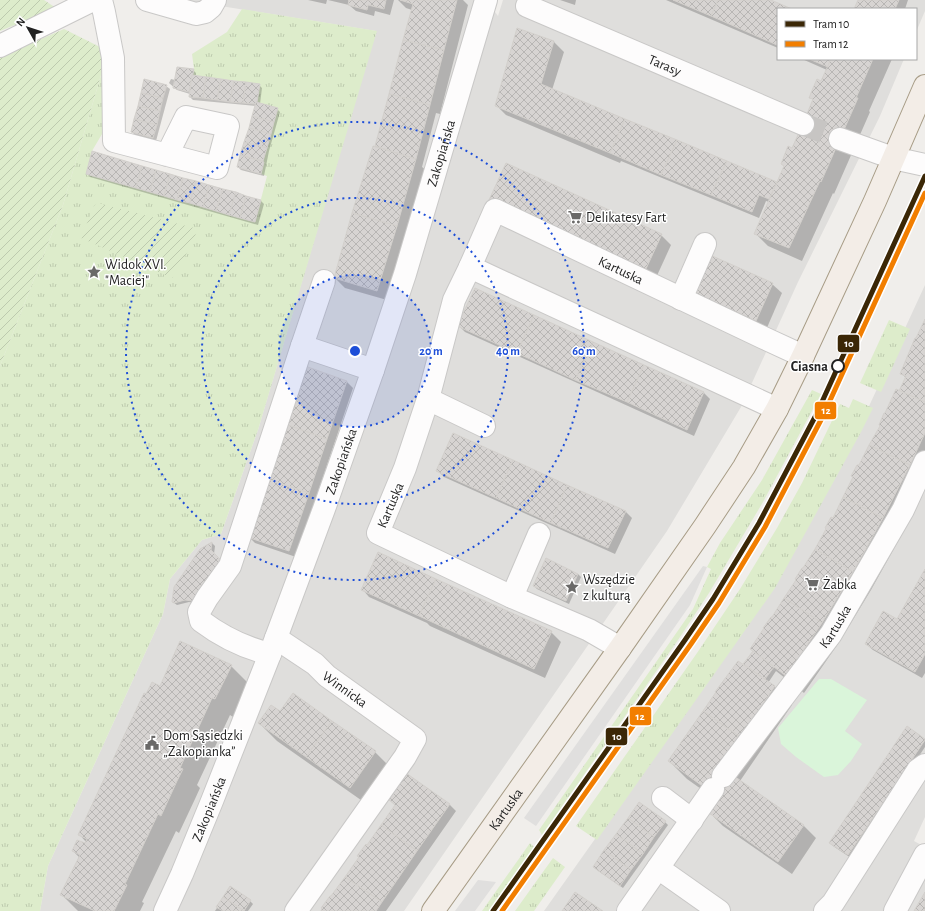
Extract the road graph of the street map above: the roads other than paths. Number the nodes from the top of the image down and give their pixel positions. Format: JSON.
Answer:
{"nodes":[{"id":1,"x":93,"y":0,"type":"edge"},
{"id":2,"x":101,"y":0,"type":"edge"},
{"id":3,"x":147,"y":0,"type":"edge"},
{"id":4,"x":215,"y":0,"type":"edge"},
{"id":5,"x":486,"y":0,"type":"edge"},
{"id":6,"x":527,"y":6,"type":"dead end"},
{"id":7,"x":0,"y":46,"type":"edge"},
{"id":8,"x":925,"y":86,"type":"edge"},
{"id":9,"x":803,"y":124,"type":"tunnel mouth"},
{"id":10,"x":840,"y":139,"type":"tunnel mouth"},
{"id":11,"x":167,"y":155,"type":"dead end"},
{"id":12,"x":893,"y":158,"type":"junction"},
{"id":13,"x":925,"y":165,"type":"edge"},
{"id":14,"x":706,"y":244,"type":"dead end"},
{"id":15,"x":470,"y":267,"type":"junction"},
{"id":16,"x":324,"y":280,"type":"dead end"},
{"id":17,"x":681,"y":299,"type":"junction"},
{"id":18,"x":302,"y":346,"type":"junction"},
{"id":19,"x":803,"y":356,"type":"junction"},
{"id":20,"x":373,"y":370,"type":"junction"},
{"id":21,"x":428,"y":399,"type":"junction"},
{"id":22,"x":777,"y":409,"type":"junction"},
{"id":23,"x":484,"y":426,"type":"dead end"},
{"id":24,"x":925,"y":462,"type":"edge"},
{"id":25,"x":539,"y":534,"type":"dead end"},
{"id":26,"x":512,"y":596,"type":"junction"},
{"id":27,"x":273,"y":646,"type":"junction"},
{"id":28,"x":620,"y":648,"type":"junction"},
{"id":29,"x":925,"y":765,"type":"edge"},
{"id":30,"x":662,"y":798,"type":"dead end"},
{"id":31,"x":692,"y":820,"type":"junction"},
{"id":32,"x":925,"y":855,"type":"edge"},
{"id":33,"x":658,"y":868,"type":"junction"},
{"id":34,"x":165,"y":911,"type":"edge"},
{"id":35,"x":296,"y":911,"type":"edge"},
{"id":36,"x":432,"y":911,"type":"edge"},
{"id":37,"x":628,"y":911,"type":"edge"},
{"id":38,"x":719,"y":911,"type":"edge"},
{"id":39,"x":825,"y":911,"type":"edge"},
{"id":40,"x":896,"y":911,"type":"edge"}],
"edges":[{"from":1,"to":7,"type":"street"},
{"from":2,"to":11,"type":"street"},
{"from":3,"to":4,"type":"street"},
{"from":5,"to":20,"type":"street","name":"Zakopiańska"},
{"from":6,"to":9,"type":"street","name":"Tarasy"},
{"from":8,"to":12,"type":"main road","name":"Kartuska"},
{"from":10,"to":12,"type":"street"},
{"from":12,"to":13,"type":"street"},
{"from":12,"to":19,"type":"main road","name":"Kartuska"},
{"from":14,"to":17,"type":"street"},
{"from":15,"to":17,"type":"street","name":"Kartuska"},
{"from":15,"to":21,"type":"street","name":"Kartuska"},
{"from":15,"to":22,"type":"street"},
{"from":16,"to":18,"type":"street","name":"Winnicka"},
{"from":17,"to":19,"type":"street","name":"Kartuska"},
{"from":18,"to":20,"type":"street"},
{"from":18,"to":27,"type":"street","name":"Winnicka"},
{"from":19,"to":22,"type":"main road","name":"Kartuska"},
{"from":20,"to":27,"type":"street","name":"Zakopiańska"},
{"from":21,"to":23,"type":"street"},
{"from":21,"to":26,"type":"street","name":"Kartuska"},
{"from":22,"to":28,"type":"main road","name":"Kartuska"},
{"from":24,"to":31,"type":"street","name":"Kartuska"},
{"from":25,"to":26,"type":"street"},
{"from":26,"to":28,"type":"street","name":"Kartuska"},
{"from":27,"to":34,"type":"street","name":"Zakopiańska"},
{"from":27,"to":35,"type":"street","name":"Winnicka"},
{"from":28,"to":36,"type":"main road","name":"Kartuska"},
{"from":29,"to":39,"type":"street"},
{"from":30,"to":31,"type":"street"},
{"from":31,"to":33,"type":"street","name":"Kartuska"},
{"from":32,"to":40,"type":"street"},
{"from":33,"to":37,"type":"street","name":"Kartuska"},
{"from":33,"to":38,"type":"street"}]}
